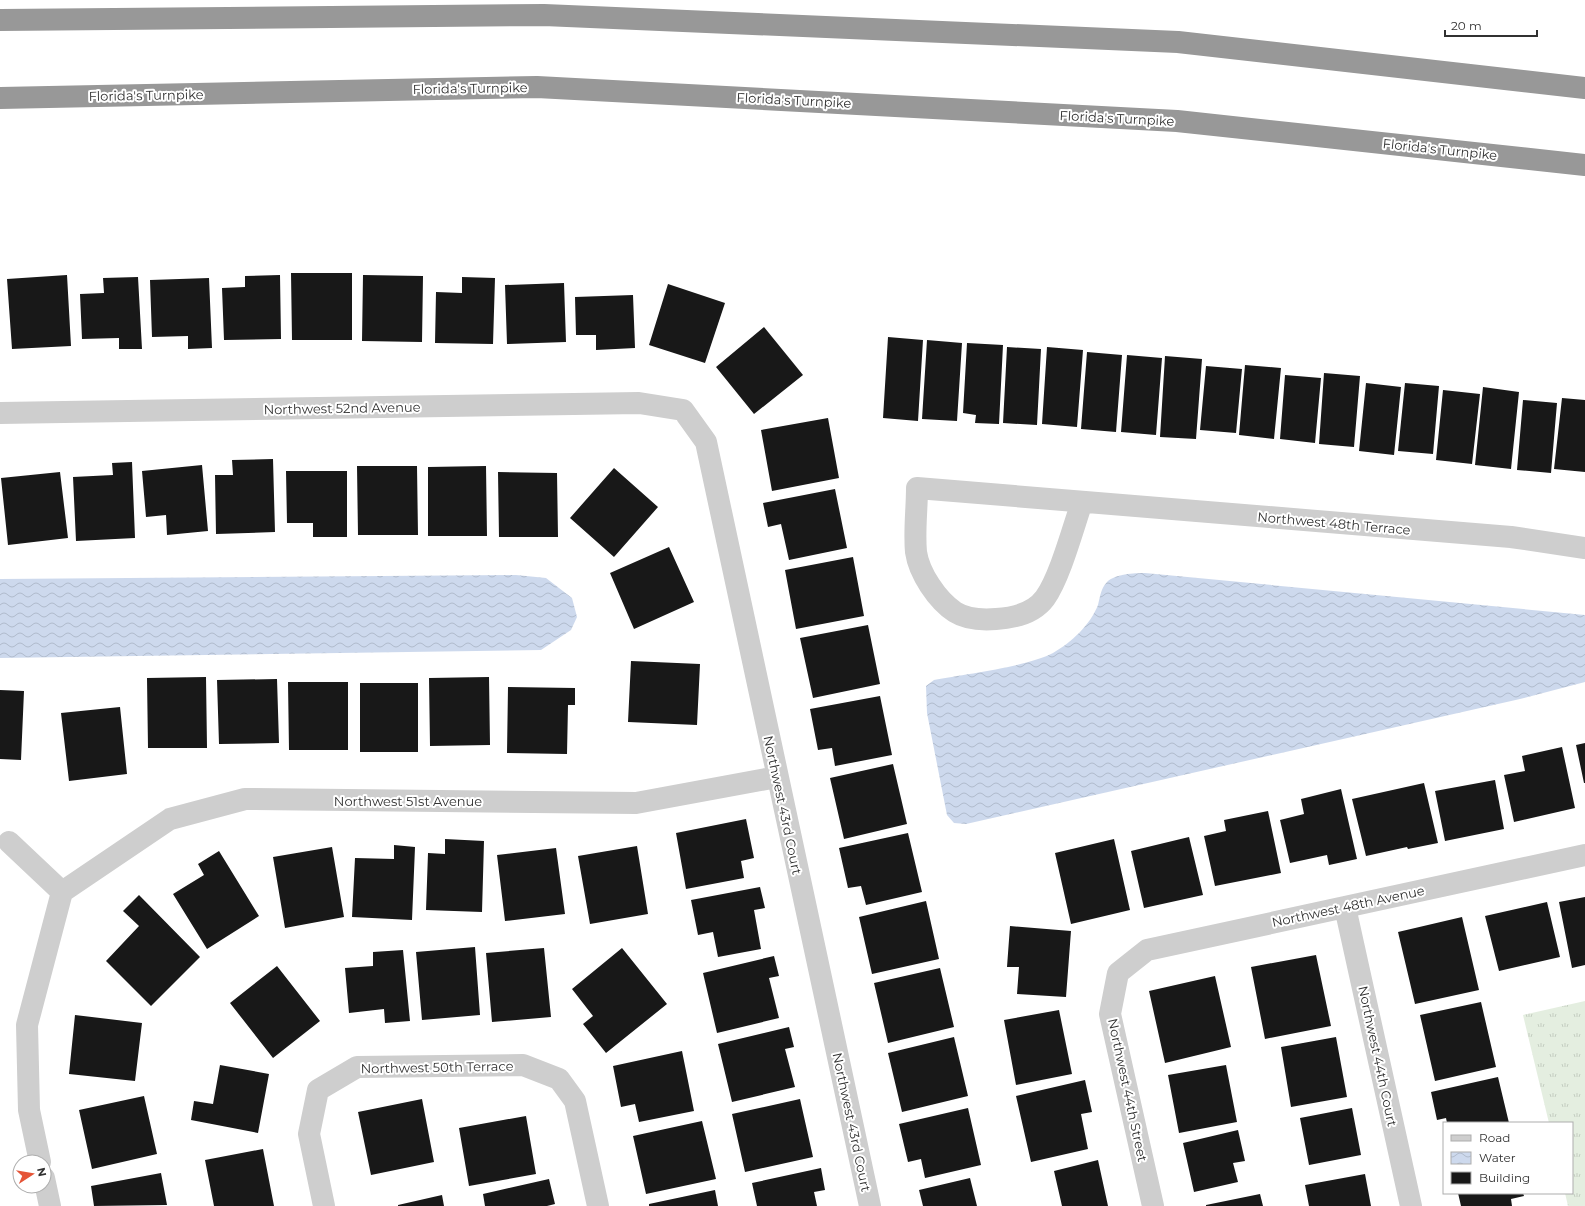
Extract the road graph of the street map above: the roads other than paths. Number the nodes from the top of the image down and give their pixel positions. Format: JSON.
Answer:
{"nodes":[{"id":1,"x":0,"y":20,"type":"edge"},
{"id":2,"x":1585,"y":88,"type":"edge"},
{"id":3,"x":0,"y":98,"type":"edge"},
{"id":4,"x":1585,"y":165,"type":"edge"},
{"id":5,"x":683,"y":410,"type":"joint"},
{"id":6,"x":0,"y":414,"type":"edge"},
{"id":7,"x":1082,"y":502,"type":"junction"},
{"id":8,"x":1585,"y":548,"type":"edge"},
{"id":9,"x":777,"y":777,"type":"junction"},
{"id":10,"x":9,"y":842,"type":"dead end"},
{"id":11,"x":1585,"y":855,"type":"edge"},
{"id":12,"x":62,"y":892,"type":"junction"},
{"id":13,"x":1345,"y":907,"type":"junction"},
{"id":14,"x":1118,"y":973,"type":"joint"},
{"id":15,"x":38,"y":1154,"type":"edge"},
{"id":16,"x":47,"y":1194,"type":"edge"},
{"id":17,"x":50,"y":1206,"type":"edge"},
{"id":18,"x":324,"y":1206,"type":"edge"},
{"id":19,"x":598,"y":1206,"type":"edge"},
{"id":20,"x":870,"y":1206,"type":"edge"},
{"id":21,"x":1153,"y":1206,"type":"edge"},
{"id":22,"x":1411,"y":1206,"type":"edge"}],
"edges":[{"from":1,"to":2,"type":"highway"},
{"from":3,"to":4,"type":"highway","name":"Florida's Turnpike"},
{"from":5,"to":6,"type":"street","name":"Northwest 52nd Avenue"},
{"from":5,"to":9,"type":"street","name":"Northwest 43rd Court"},
{"from":7,"to":7,"type":"street","name":"Northwest 48th Terrace"},
{"from":7,"to":8,"type":"street","name":"Northwest 48th Terrace"},
{"from":9,"to":12,"type":"street","name":"Northwest 51st Avenue"},
{"from":9,"to":20,"type":"street","name":"Northwest 43rd Court"},
{"from":10,"to":12,"type":"street"},
{"from":11,"to":13,"type":"street","name":"Northwest 48th Avenue"},
{"from":12,"to":15,"type":"street"},
{"from":13,"to":14,"type":"street","name":"Northwest 48th Avenue"},
{"from":13,"to":22,"type":"street","name":"Northwest 44th Court"},
{"from":14,"to":21,"type":"street","name":"Northwest 44th Street"},
{"from":16,"to":17,"type":"street"},
{"from":18,"to":19,"type":"street","name":"Northwest 50th Terrace"}]}
